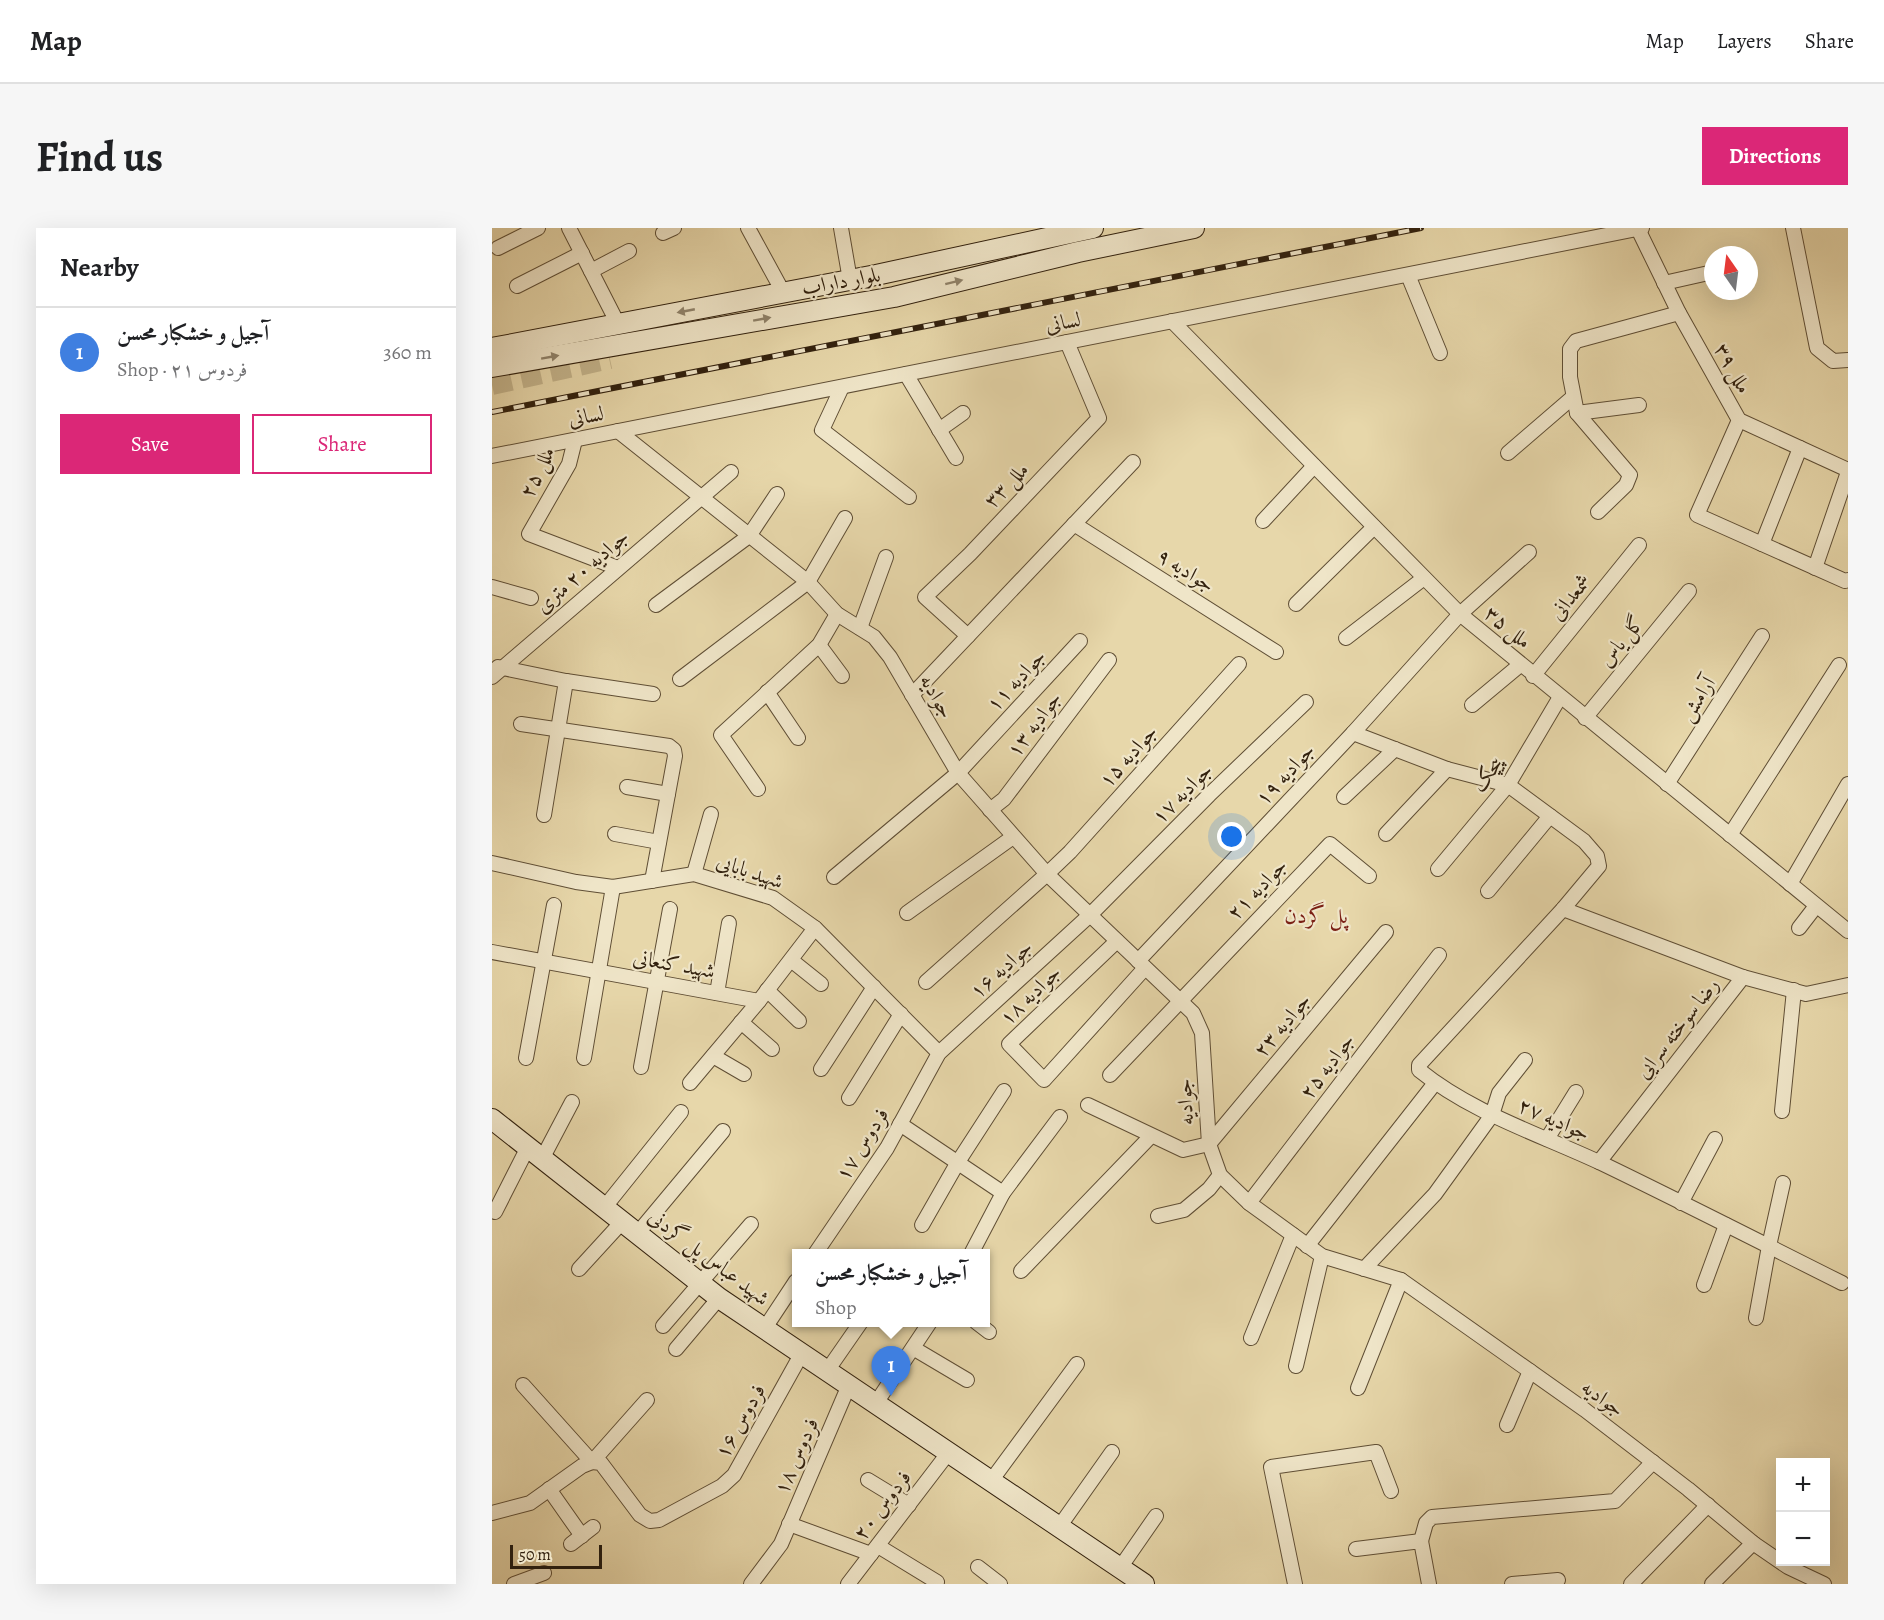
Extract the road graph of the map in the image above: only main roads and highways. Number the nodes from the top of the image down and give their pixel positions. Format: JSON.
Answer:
{"nodes":[{"id":1,"x":1194,"y":228,"type":"edge"},
{"id":2,"x":1082,"y":229,"type":"edge"},
{"id":3,"x":876,"y":275,"type":"junction"},
{"id":4,"x":818,"y":286,"type":"junction"},
{"id":5,"x":882,"y":299,"type":"junction"},
{"id":6,"x":822,"y":309,"type":"junction"},
{"id":7,"x":718,"y":327,"type":"junction"},
{"id":8,"x":492,"y":348,"type":"edge"},
{"id":9,"x":610,"y":359,"type":"tunnel mouth"},
{"id":10,"x":492,"y":367,"type":"edge"},
{"id":11,"x":492,"y":1119,"type":"edge"},
{"id":12,"x":1144,"y":1584,"type":"edge"}],
"edges":[{"from":5,"to":1,"type":"main road","name":"بلوار داراب","one_way":true},
{"from":2,"to":3,"type":"main road","name":"بلوار داراب"},
{"from":3,"to":4,"type":"main road","name":"بلوار داراب"},
{"from":3,"to":5,"type":"main road"},
{"from":4,"to":6,"type":"main road"},
{"from":4,"to":8,"type":"main road","name":"بلوار داراب","one_way":true},
{"from":5,"to":6,"type":"main road","name":"بلوار داراب"},
{"from":7,"to":6,"type":"main road","name":"بلوار داراب","one_way":true},
{"from":7,"to":9,"type":"main road"},
{"from":10,"to":7,"type":"main road","name":"بلوار داراب","one_way":true},
{"from":11,"to":12,"type":"main road","name":"شهید عباس پل گردنی"}]}
